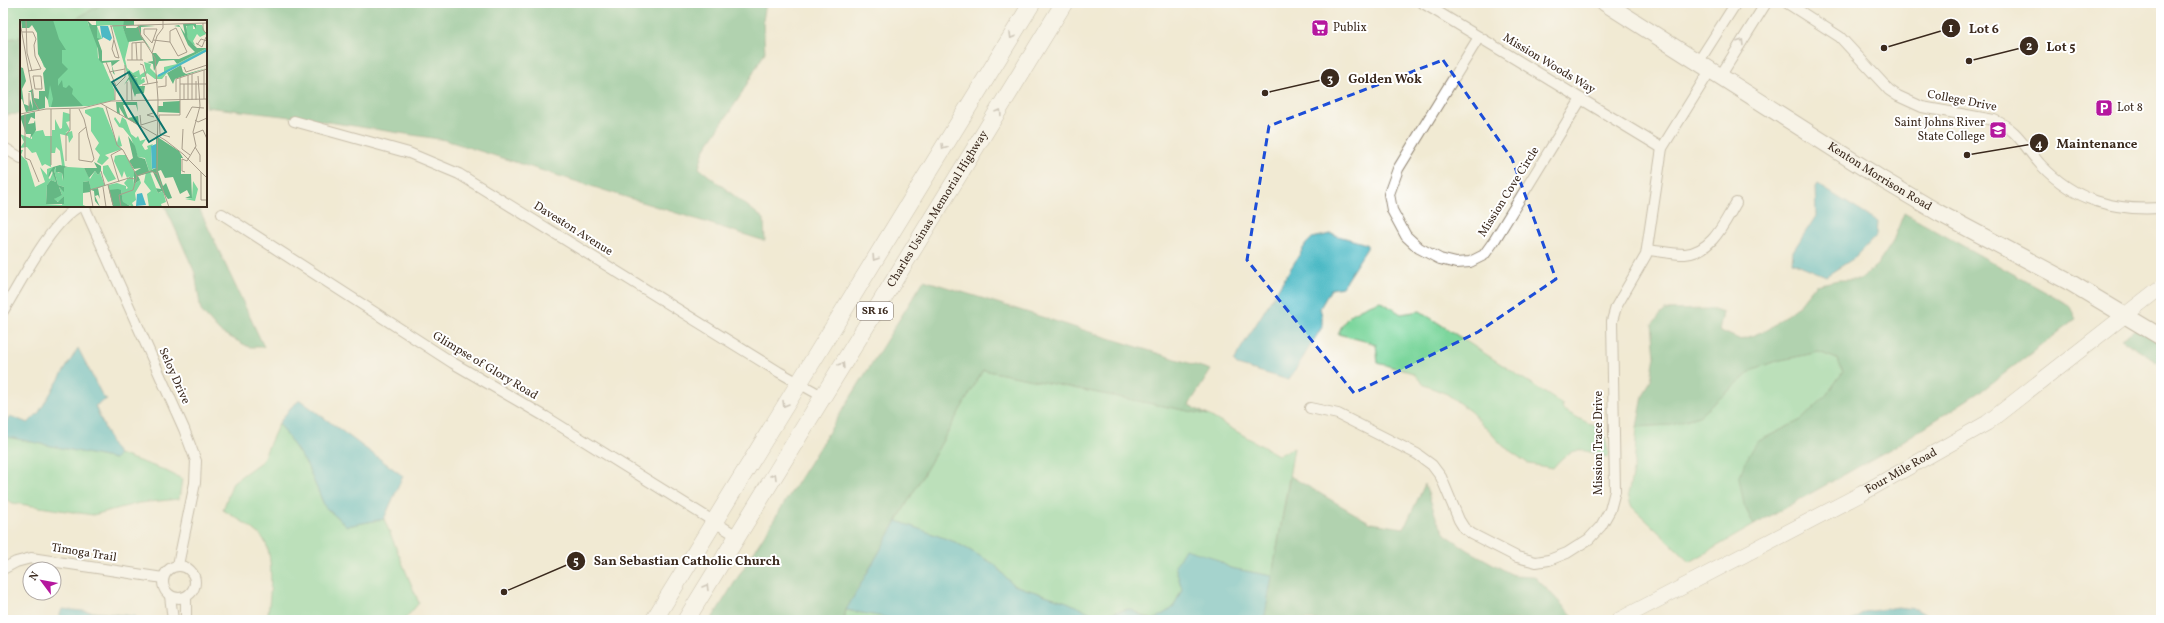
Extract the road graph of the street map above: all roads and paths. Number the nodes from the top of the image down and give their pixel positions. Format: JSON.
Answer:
{"nodes":[{"id":1,"x":1032,"y":3,"type":"edge"},
{"id":2,"x":1064,"y":3,"type":"edge"},
{"id":3,"x":1423,"y":3,"type":"edge"},
{"id":4,"x":1605,"y":3,"type":"edge"},
{"id":5,"x":1736,"y":3,"type":"edge"},
{"id":6,"x":1766,"y":3,"type":"edge"},
{"id":7,"x":1787,"y":3,"type":"edge"},
{"id":8,"x":1480,"y":37,"type":"junction"},
{"id":9,"x":1710,"y":68,"type":"junction"},
{"id":10,"x":1581,"y":99,"type":"junction"},
{"id":11,"x":294,"y":121,"type":"dead end"},
{"id":12,"x":3,"y":147,"type":"edge"},
{"id":13,"x":1662,"y":148,"type":"junction"},
{"id":14,"x":20,"y":157,"type":"edge"},
{"id":15,"x":1736,"y":203,"type":"dead end"},
{"id":16,"x":78,"y":207,"type":"edge"},
{"id":17,"x":84,"y":207,"type":"edge"},
{"id":18,"x":2161,"y":208,"type":"edge"},
{"id":19,"x":222,"y":214,"type":"dead end"},
{"id":20,"x":1647,"y":250,"type":"junction"},
{"id":21,"x":2161,"y":287,"type":"edge"},
{"id":22,"x":3,"y":311,"type":"edge"},
{"id":23,"x":2125,"y":315,"type":"junction"},
{"id":24,"x":2161,"y":337,"type":"edge"},
{"id":25,"x":798,"y":382,"type":"junction"},
{"id":26,"x":822,"y":396,"type":"junction"},
{"id":27,"x":1310,"y":408,"type":"dead end"},
{"id":28,"x":715,"y":522,"type":"junction"},
{"id":29,"x":737,"y":536,"type":"junction"},
{"id":30,"x":178,"y":565,"type":"junction"},
{"id":31,"x":3,"y":569,"type":"edge"},
{"id":32,"x":163,"y":578,"type":"junction"},
{"id":33,"x":170,"y":596,"type":"junction"},
{"id":34,"x":186,"y":596,"type":"junction"},
{"id":35,"x":173,"y":620,"type":"edge"},
{"id":36,"x":186,"y":620,"type":"edge"},
{"id":37,"x":654,"y":620,"type":"edge"},
{"id":38,"x":686,"y":620,"type":"edge"},
{"id":39,"x":1619,"y":620,"type":"edge"}],
"edges":[{"from":1,"to":25,"type":"highway","number":"SR 16","one_way":true},
{"from":26,"to":2,"type":"highway","name":"Charles Usinas Memorial Highway","number":"SR 16","one_way":true},
{"from":3,"to":8,"type":"street","name":"Mission Woods Way"},
{"from":4,"to":9,"type":"main road","name":"Kenton Morrison Road"},
{"from":5,"to":9,"type":"street"},
{"from":9,"to":6,"type":"street","one_way":true},
{"from":7,"to":18,"type":"street","name":"College Drive"},
{"from":8,"to":10,"type":"street","name":"Mission Woods Way"},
{"from":8,"to":10,"type":"street","name":"Mission Cove Circle"},
{"from":9,"to":13,"type":"street"},
{"from":9,"to":23,"type":"main road","name":"Kenton Morrison Road"},
{"from":10,"to":13,"type":"street","name":"Mission Woods Way"},
{"from":11,"to":25,"type":"street","name":"Daveston Avenue"},
{"from":12,"to":14,"type":"street"},
{"from":13,"to":20,"type":"street","name":"Mission Trace Drive"},
{"from":15,"to":20,"type":"street"},
{"from":16,"to":22,"type":"street"},
{"from":17,"to":30,"type":"street","name":"Seloy Drive"},
{"from":19,"to":28,"type":"street","name":"Glimpse of Glory Road"},
{"from":20,"to":27,"type":"street","name":"Mission Trace Drive"},
{"from":21,"to":23,"type":"main road","name":"Four Mile Road"},
{"from":23,"to":24,"type":"main road","name":"Kenton Morrison Road"},
{"from":23,"to":39,"type":"main road","name":"Four Mile Road"},
{"from":25,"to":26,"type":"street","name":"Daveston Avenue"},
{"from":25,"to":28,"type":"highway","number":"SR 16","one_way":true},
{"from":29,"to":26,"type":"highway","name":"Charles Usinas Memorial Highway","number":"SR 16","one_way":true},
{"from":28,"to":29,"type":"street","name":"Glimpse of Glory Road"},
{"from":28,"to":37,"type":"highway","number":"SR 16"},
{"from":38,"to":29,"type":"highway","name":"Charles Usinas Memorial Highway","number":"SR 16","one_way":true},
{"from":30,"to":32,"type":"street"},
{"from":30,"to":34,"type":"street"},
{"from":31,"to":32,"type":"street","name":"Timoga Trail"},
{"from":32,"to":33,"type":"street"},
{"from":33,"to":34,"type":"street"},
{"from":33,"to":35,"type":"street"},
{"from":34,"to":36,"type":"street"}]}
